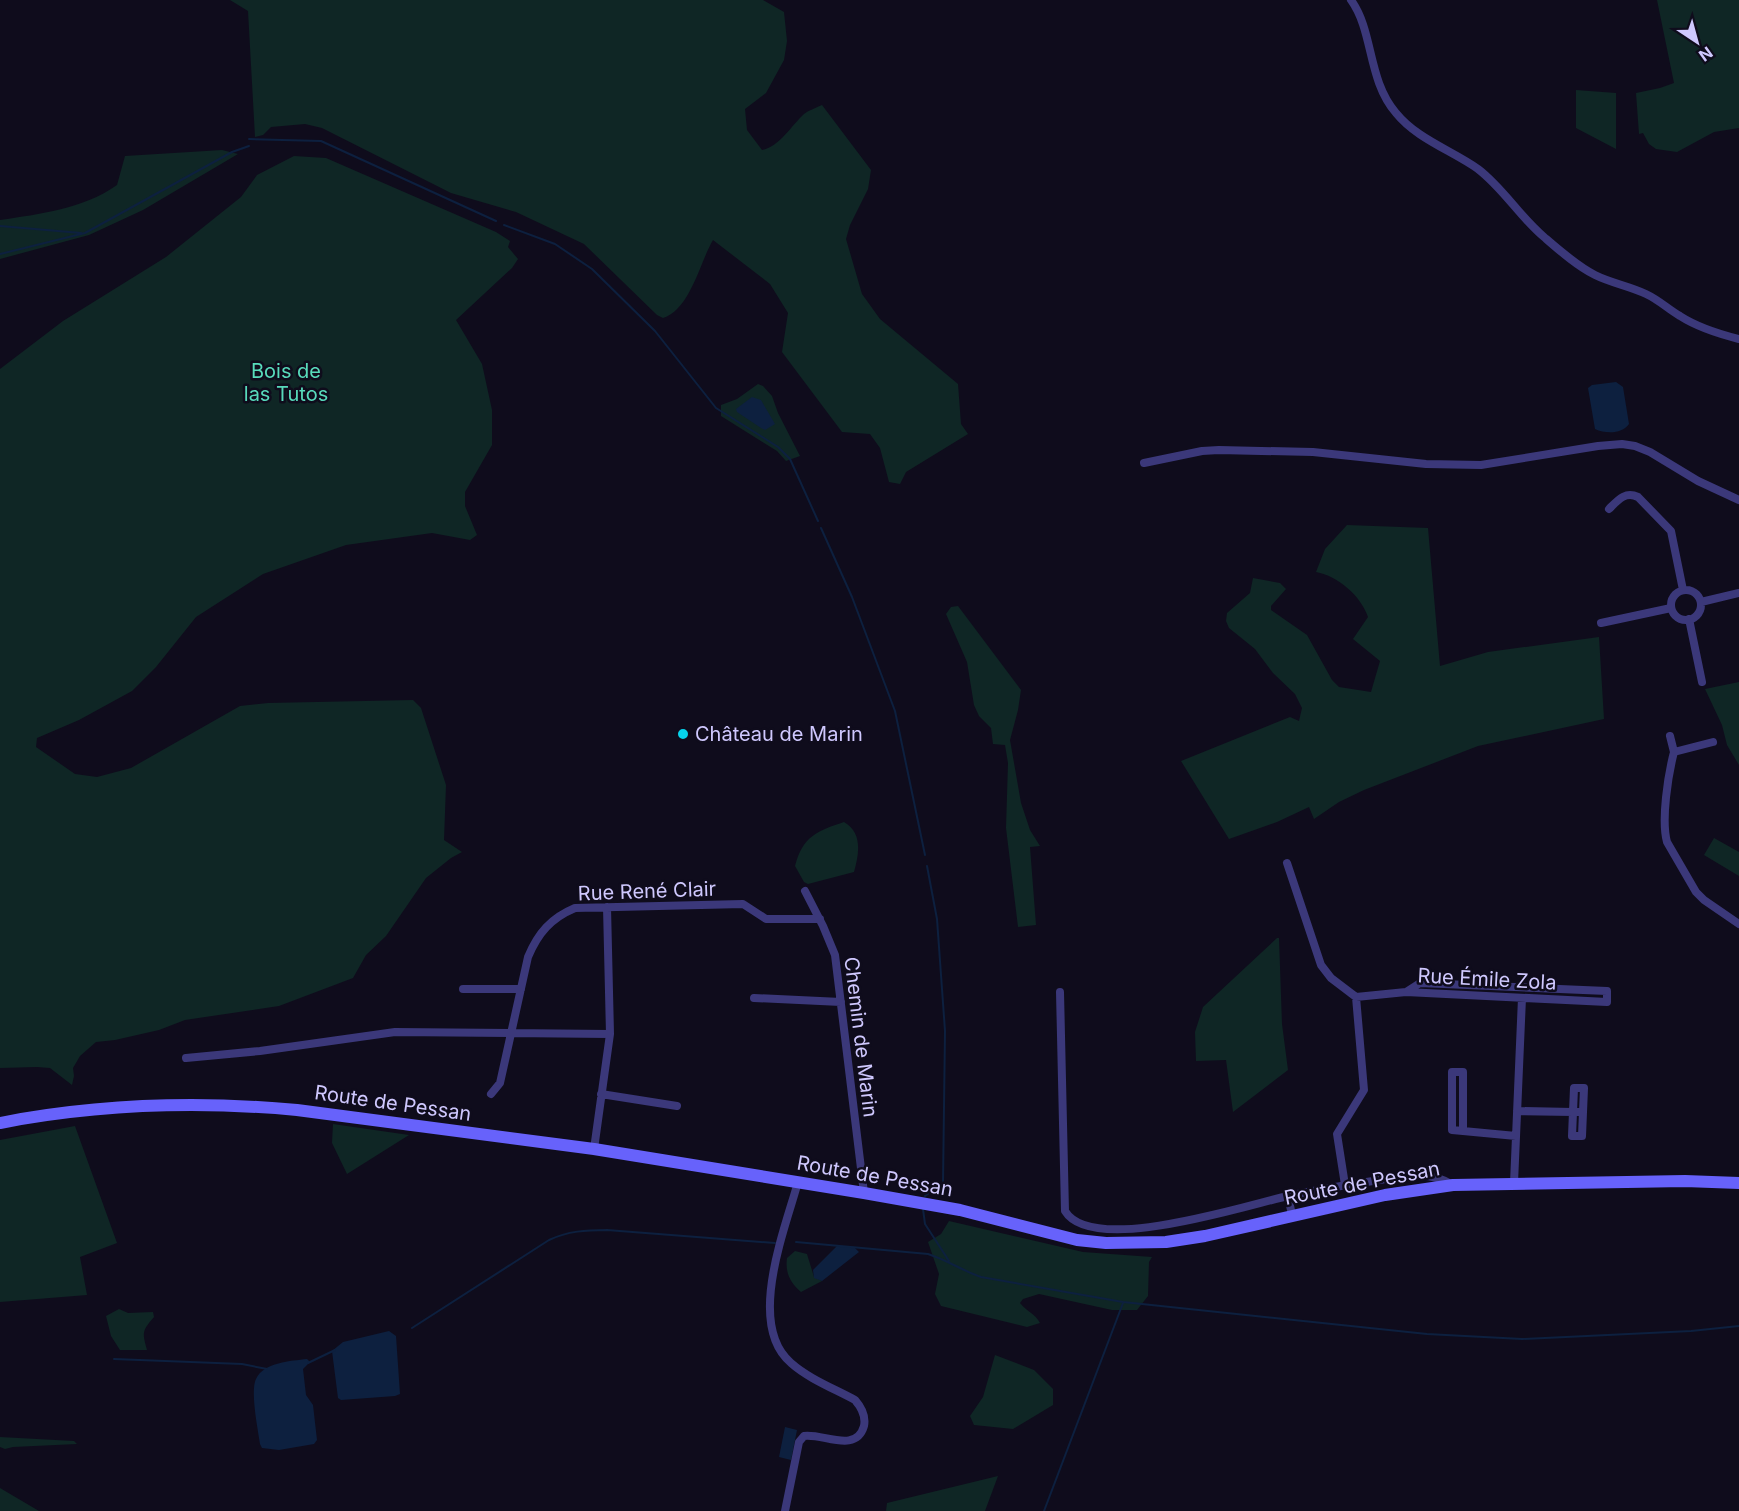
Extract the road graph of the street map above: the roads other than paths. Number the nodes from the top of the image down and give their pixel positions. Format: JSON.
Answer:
{"nodes":[{"id":1,"x":1351,"y":0,"type":"edge"},
{"id":2,"x":1739,"y":339,"type":"edge"},
{"id":3,"x":1144,"y":463,"type":"dead end"},
{"id":4,"x":1739,"y":500,"type":"edge"},
{"id":5,"x":1610,"y":510,"type":"dead end"},
{"id":6,"x":1683,"y":590,"type":"junction"},
{"id":7,"x":1739,"y":593,"type":"edge"},
{"id":8,"x":1701,"y":602,"type":"junction"},
{"id":9,"x":1671,"y":608,"type":"junction"},
{"id":10,"x":1689,"y":620,"type":"junction"},
{"id":11,"x":1601,"y":623,"type":"dead end"},
{"id":12,"x":1702,"y":682,"type":"dead end"},
{"id":13,"x":1670,"y":736,"type":"dead end"},
{"id":14,"x":1713,"y":742,"type":"dead end"},
{"id":15,"x":1674,"y":752,"type":"junction"},
{"id":16,"x":1287,"y":863,"type":"dead end"},
{"id":17,"x":805,"y":891,"type":"dead end"},
{"id":18,"x":607,"y":907,"type":"junction"},
{"id":19,"x":820,"y":919,"type":"junction"},
{"id":20,"x":1739,"y":924,"type":"edge"},
{"id":21,"x":463,"y":988,"type":"dead end"},
{"id":22,"x":521,"y":989,"type":"junction"},
{"id":23,"x":1060,"y":992,"type":"dead end"},
{"id":24,"x":1406,"y":992,"type":"junction"},
{"id":25,"x":1356,"y":997,"type":"junction"},
{"id":26,"x":754,"y":998,"type":"dead end"},
{"id":27,"x":1522,"y":998,"type":"junction"},
{"id":28,"x":841,"y":1002,"type":"junction"},
{"id":29,"x":511,"y":1032,"type":"junction"},
{"id":30,"x":610,"y":1034,"type":"junction"},
{"id":31,"x":186,"y":1058,"type":"dead end"},
{"id":32,"x":491,"y":1094,"type":"dead end"},
{"id":33,"x":601,"y":1094,"type":"junction"},
{"id":34,"x":676,"y":1106,"type":"dead end"},
{"id":35,"x":1517,"y":1111,"type":"junction"},
{"id":36,"x":1573,"y":1112,"type":"junction"},
{"id":37,"x":1583,"y":1112,"type":"junction"},
{"id":38,"x":0,"y":1123,"type":"edge"},
{"id":39,"x":1463,"y":1131,"type":"junction"},
{"id":40,"x":1516,"y":1136,"type":"junction"},
{"id":41,"x":594,"y":1149,"type":"junction"},
{"id":42,"x":798,"y":1182,"type":"junction"},
{"id":43,"x":1739,"y":1183,"type":"edge"},
{"id":44,"x":1514,"y":1184,"type":"junction"},
{"id":45,"x":1345,"y":1185,"type":"junction"},
{"id":46,"x":1453,"y":1185,"type":"junction"},
{"id":47,"x":864,"y":1192,"type":"junction"},
{"id":48,"x":1288,"y":1196,"type":"junction"},
{"id":49,"x":1292,"y":1215,"type":"junction"},
{"id":50,"x":785,"y":1511,"type":"edge"}],
"edges":[{"from":1,"to":2,"type":"street"},
{"from":3,"to":4,"type":"street"},
{"from":5,"to":6,"type":"street"},
{"from":6,"to":8,"type":"street"},
{"from":6,"to":9,"type":"street"},
{"from":7,"to":8,"type":"street"},
{"from":8,"to":10,"type":"street"},
{"from":9,"to":10,"type":"street"},
{"from":9,"to":11,"type":"street"},
{"from":10,"to":12,"type":"street"},
{"from":13,"to":15,"type":"street"},
{"from":14,"to":15,"type":"street"},
{"from":15,"to":20,"type":"street"},
{"from":16,"to":25,"type":"street"},
{"from":17,"to":19,"type":"street","name":"Chemin de Marin"},
{"from":18,"to":19,"type":"street","name":"Rue René Clair"},
{"from":18,"to":22,"type":"street","name":"Rue René Clair"},
{"from":18,"to":30,"type":"street"},
{"from":19,"to":28,"type":"street","name":"Chemin de Marin"},
{"from":21,"to":22,"type":"street"},
{"from":22,"to":29,"type":"street","name":"Rue René Clair"},
{"from":23,"to":48,"type":"street"},
{"from":24,"to":25,"type":"street","name":"Rue Émile Zola"},
{"from":24,"to":27,"type":"street","name":"Rue Émile Zola"},
{"from":24,"to":27,"type":"street","name":"Rue Émile Zola"},
{"from":25,"to":45,"type":"street"},
{"from":26,"to":28,"type":"street"},
{"from":27,"to":35,"type":"street"},
{"from":28,"to":47,"type":"street","name":"Chemin de Marin"},
{"from":29,"to":30,"type":"street"},
{"from":29,"to":31,"type":"street"},
{"from":29,"to":32,"type":"street","name":"Rue René Clair"},
{"from":30,"to":33,"type":"street"},
{"from":33,"to":34,"type":"street"},
{"from":33,"to":41,"type":"street"},
{"from":35,"to":36,"type":"street"},
{"from":35,"to":40,"type":"street"},
{"from":36,"to":37,"type":"street"},
{"from":36,"to":37,"type":"street"},
{"from":36,"to":37,"type":"street"},
{"from":38,"to":41,"type":"main road","name":"Route de Pessan"},
{"from":39,"to":39,"type":"street"},
{"from":39,"to":40,"type":"street"},
{"from":40,"to":44,"type":"street"},
{"from":41,"to":42,"type":"main road","name":"Route de Pessan"},
{"from":42,"to":47,"type":"main road","name":"Route de Pessan"},
{"from":42,"to":50,"type":"street"},
{"from":43,"to":44,"type":"main road","name":"Route de Pessan"},
{"from":44,"to":46,"type":"main road","name":"Route de Pessan"},
{"from":45,"to":46,"type":"street"},
{"from":45,"to":48,"type":"street"},
{"from":46,"to":49,"type":"main road","name":"Route de Pessan"},
{"from":47,"to":49,"type":"main road","name":"Route de Pessan"},
{"from":48,"to":49,"type":"street"}]}
